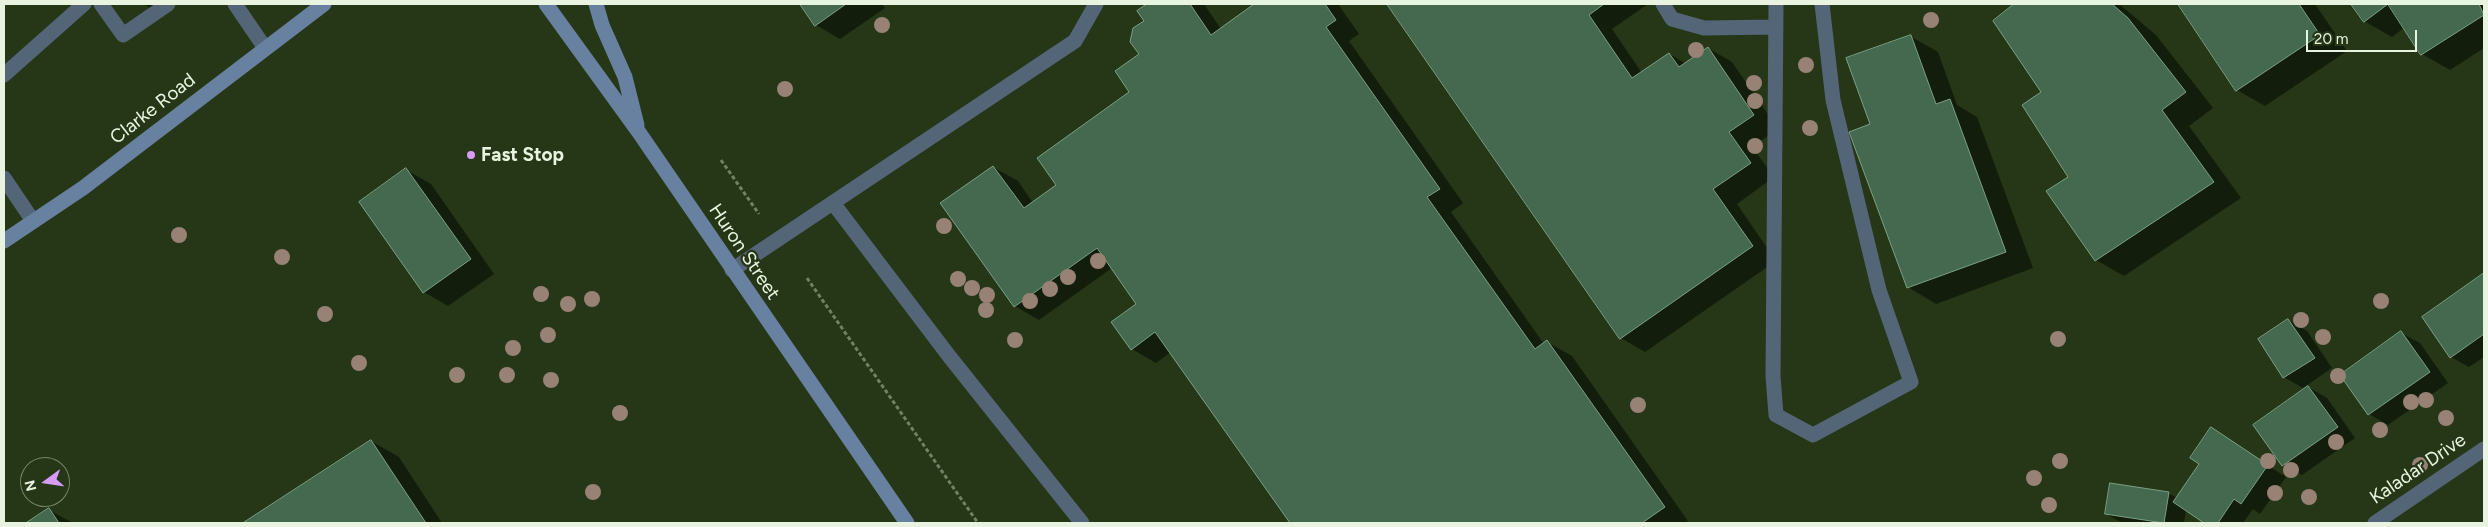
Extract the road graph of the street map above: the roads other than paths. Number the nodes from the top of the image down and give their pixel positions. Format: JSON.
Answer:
{"nodes":[{"id":1,"x":84,"y":4,"type":"edge"},
{"id":2,"x":101,"y":4,"type":"edge"},
{"id":3,"x":168,"y":4,"type":"edge"},
{"id":4,"x":235,"y":4,"type":"edge"},
{"id":5,"x":322,"y":4,"type":"edge"},
{"id":6,"x":546,"y":4,"type":"edge"},
{"id":7,"x":596,"y":4,"type":"edge"},
{"id":8,"x":1096,"y":4,"type":"edge"},
{"id":9,"x":1663,"y":4,"type":"edge"},
{"id":10,"x":1776,"y":4,"type":"edge"},
{"id":11,"x":1822,"y":4,"type":"edge"},
{"id":12,"x":1776,"y":27,"type":"junction"},
{"id":13,"x":265,"y":48,"type":"junction"},
{"id":14,"x":4,"y":75,"type":"edge"},
{"id":15,"x":638,"y":131,"type":"junction"},
{"id":16,"x":4,"y":178,"type":"edge"},
{"id":17,"x":834,"y":203,"type":"junction"},
{"id":18,"x":33,"y":222,"type":"junction"},
{"id":19,"x":4,"y":241,"type":"edge"},
{"id":20,"x":732,"y":270,"type":"junction"},
{"id":21,"x":2484,"y":448,"type":"edge"},
{"id":22,"x":908,"y":523,"type":"edge"},
{"id":23,"x":1082,"y":523,"type":"edge"},
{"id":24,"x":2375,"y":523,"type":"edge"}],
"edges":[{"from":1,"to":14,"type":"street"},
{"from":2,"to":3,"type":"street"},
{"from":4,"to":13,"type":"street"},
{"from":5,"to":13,"type":"main road","name":"Clarke Road"},
{"from":6,"to":15,"type":"main road","name":"Huron Street"},
{"from":7,"to":15,"type":"main road"},
{"from":8,"to":17,"type":"street"},
{"from":9,"to":12,"type":"street"},
{"from":10,"to":12,"type":"street"},
{"from":11,"to":12,"type":"street"},
{"from":13,"to":18,"type":"main road","name":"Clarke Road"},
{"from":15,"to":20,"type":"main road","name":"Huron Street"},
{"from":16,"to":18,"type":"street"},
{"from":17,"to":20,"type":"street"},
{"from":17,"to":23,"type":"street"},
{"from":18,"to":19,"type":"main road","name":"Clarke Road"},
{"from":20,"to":22,"type":"main road","name":"Huron Street"},
{"from":21,"to":24,"type":"street","name":"Kaladar Drive"}]}
